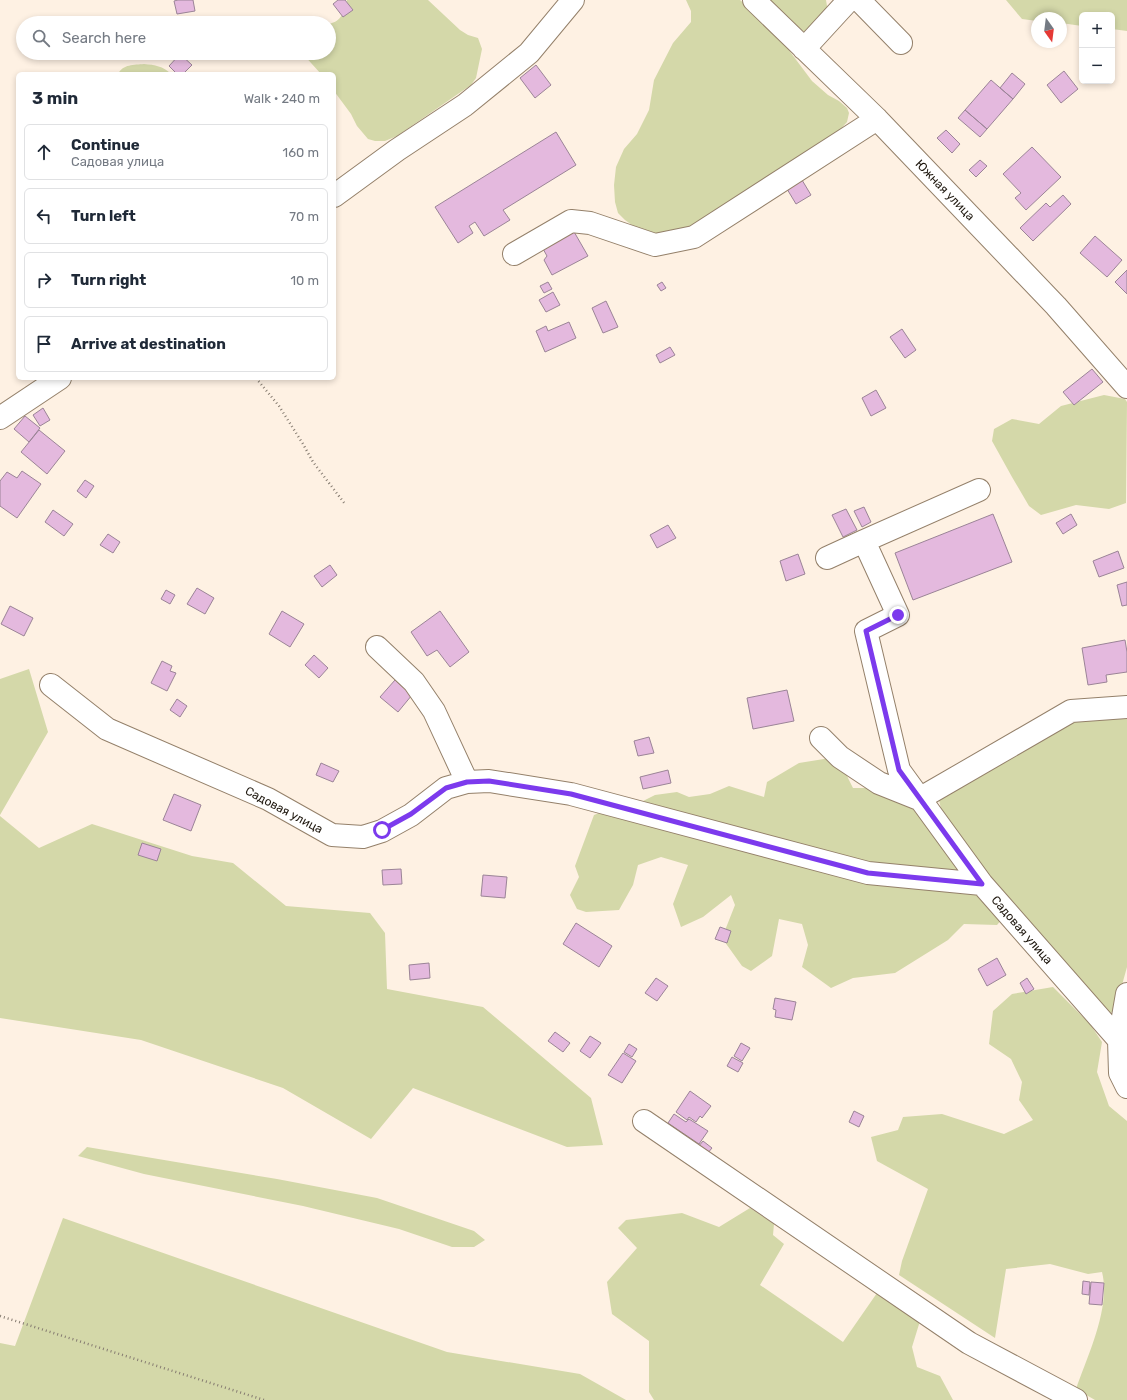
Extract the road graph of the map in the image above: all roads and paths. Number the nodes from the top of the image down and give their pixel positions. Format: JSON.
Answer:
{"nodes":[{"id":1,"x":573,"y":0,"type":"edge"},
{"id":2,"x":754,"y":0,"type":"edge"},
{"id":3,"x":849,"y":0,"type":"edge"},
{"id":4,"x":859,"y":0,"type":"edge"},
{"id":5,"x":901,"y":42,"type":"dead end"},
{"id":6,"x":804,"y":49,"type":"junction"},
{"id":7,"x":877,"y":120,"type":"junction"},
{"id":8,"x":336,"y":195,"type":"edge"},
{"id":9,"x":514,"y":254,"type":"dead end"},
{"id":10,"x":57,"y":380,"type":"edge"},
{"id":11,"x":258,"y":380,"type":"edge"},
{"id":12,"x":1127,"y":388,"type":"edge"},
{"id":13,"x":0,"y":418,"type":"edge"},
{"id":14,"x":979,"y":490,"type":"dead end"},
{"id":15,"x":345,"y":504,"type":"dead end"},
{"id":16,"x":864,"y":541,"type":"junction"},
{"id":17,"x":827,"y":558,"type":"dead end"},
{"id":18,"x":377,"y":647,"type":"dead end"},
{"id":19,"x":51,"y":685,"type":"dead end"},
{"id":20,"x":1127,"y":707,"type":"edge"},
{"id":21,"x":821,"y":738,"type":"dead end"},
{"id":22,"x":467,"y":782,"type":"junction"},
{"id":23,"x":919,"y":799,"type":"junction"},
{"id":24,"x":982,"y":884,"type":"junction"},
{"id":25,"x":1127,"y":994,"type":"edge"},
{"id":26,"x":1119,"y":1040,"type":"junction"},
{"id":27,"x":1127,"y":1087,"type":"edge"},
{"id":28,"x":644,"y":1121,"type":"dead end"},
{"id":29,"x":0,"y":1316,"type":"edge"},
{"id":30,"x":264,"y":1400,"type":"edge"},
{"id":31,"x":1076,"y":1400,"type":"edge"}],
"edges":[{"from":1,"to":8,"type":"street"},
{"from":2,"to":6,"type":"street","name":"Южная улица"},
{"from":3,"to":6,"type":"street"},
{"from":4,"to":5,"type":"street"},
{"from":6,"to":7,"type":"street","name":"Южная улица"},
{"from":7,"to":9,"type":"street"},
{"from":7,"to":12,"type":"street","name":"Южная улица"},
{"from":10,"to":13,"type":"street"},
{"from":11,"to":15,"type":"path"},
{"from":14,"to":16,"type":"street"},
{"from":16,"to":17,"type":"street"},
{"from":16,"to":23,"type":"street"},
{"from":18,"to":22,"type":"street"},
{"from":19,"to":22,"type":"street","name":"Садовая улица"},
{"from":20,"to":23,"type":"street"},
{"from":21,"to":23,"type":"street"},
{"from":22,"to":24,"type":"street","name":"Садовая улица"},
{"from":23,"to":24,"type":"street"},
{"from":24,"to":26,"type":"street","name":"Садовая улица"},
{"from":25,"to":26,"type":"street"},
{"from":26,"to":27,"type":"street"},
{"from":28,"to":31,"type":"street"},
{"from":29,"to":30,"type":"path"}]}
